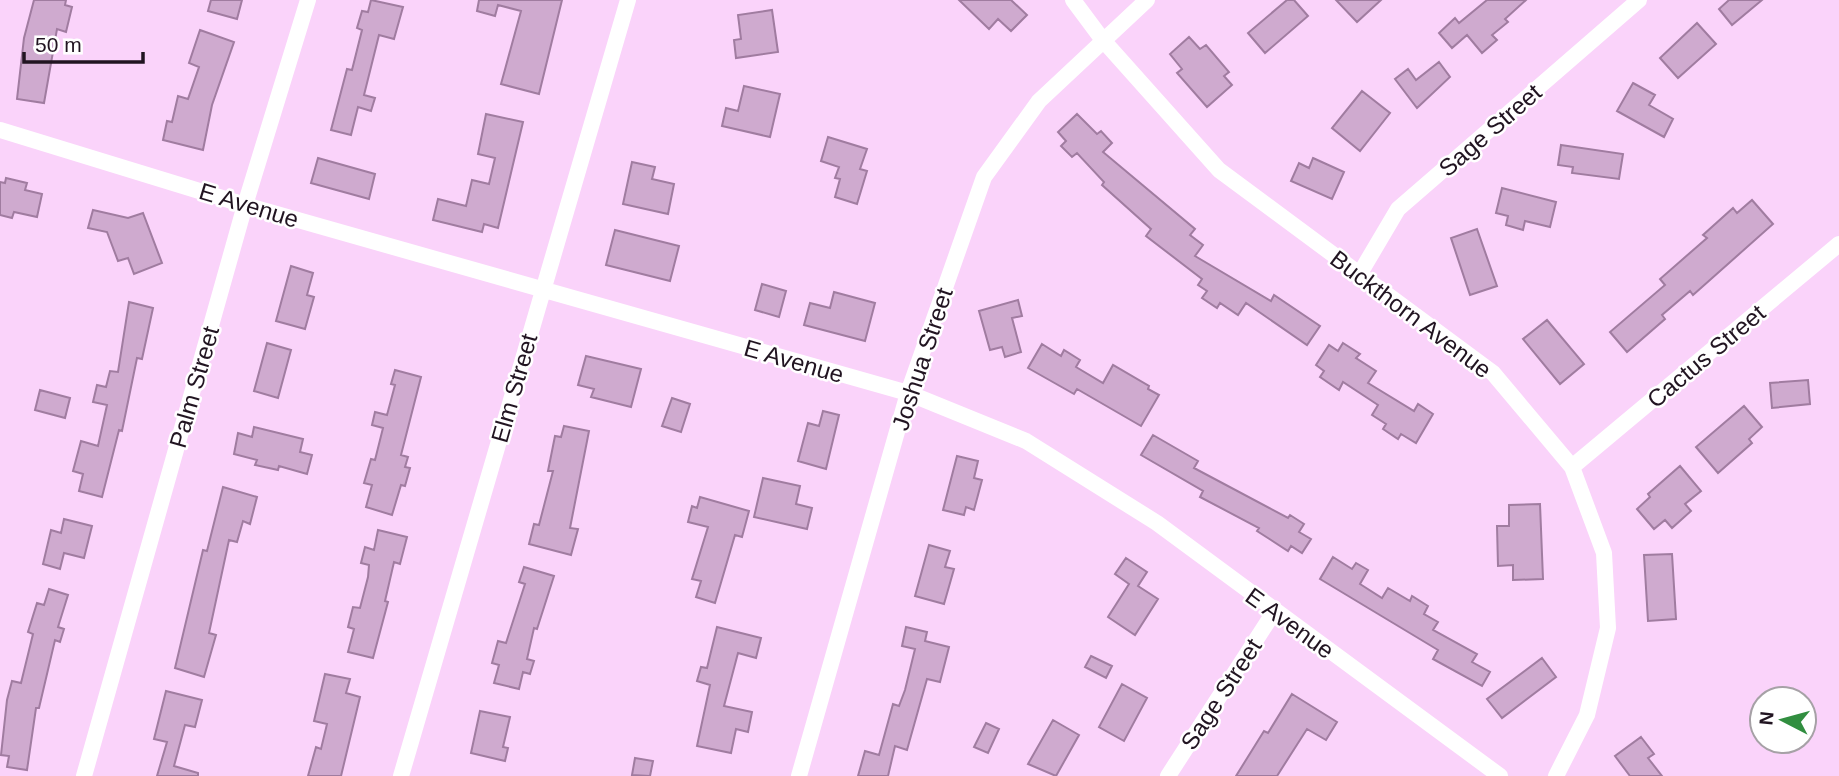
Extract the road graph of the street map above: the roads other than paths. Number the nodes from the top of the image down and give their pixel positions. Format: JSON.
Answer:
{"nodes":[{"id":1,"x":308,"y":0,"type":"edge"},
{"id":2,"x":628,"y":0,"type":"edge"},
{"id":3,"x":1073,"y":0,"type":"edge"},
{"id":4,"x":1147,"y":0,"type":"edge"},
{"id":5,"x":1639,"y":0,"type":"edge"},
{"id":6,"x":1102,"y":39,"type":"junction"},
{"id":7,"x":0,"y":130,"type":"edge"},
{"id":8,"x":245,"y":205,"type":"junction"},
{"id":9,"x":1839,"y":244,"type":"edge"},
{"id":10,"x":1359,"y":275,"type":"junction"},
{"id":11,"x":542,"y":290,"type":"junction"},
{"id":12,"x":908,"y":393,"type":"junction"},
{"id":13,"x":1572,"y":467,"type":"junction"},
{"id":14,"x":1274,"y":612,"type":"junction"},
{"id":15,"x":84,"y":776,"type":"edge"},
{"id":16,"x":401,"y":776,"type":"edge"},
{"id":17,"x":799,"y":776,"type":"edge"},
{"id":18,"x":1168,"y":776,"type":"edge"},
{"id":19,"x":1500,"y":776,"type":"edge"},
{"id":20,"x":1556,"y":776,"type":"edge"}],
"edges":[{"from":1,"to":8,"type":"street","name":"Palm Street"},
{"from":2,"to":11,"type":"street","name":"Elm Street"},
{"from":3,"to":6,"type":"street","name":"Buckthorn Avenue"},
{"from":4,"to":6,"type":"street","name":"Joshua Street"},
{"from":5,"to":10,"type":"street","name":"Sage Street"},
{"from":6,"to":10,"type":"street","name":"Buckthorn Avenue"},
{"from":6,"to":12,"type":"street","name":"Joshua Street"},
{"from":7,"to":8,"type":"street","name":"E Avenue"},
{"from":8,"to":11,"type":"street","name":"E Avenue"},
{"from":8,"to":15,"type":"street","name":"Palm Street"},
{"from":9,"to":13,"type":"street","name":"Cactus Street"},
{"from":10,"to":13,"type":"street","name":"Buckthorn Avenue"},
{"from":11,"to":12,"type":"street","name":"E Avenue"},
{"from":11,"to":16,"type":"street","name":"Elm Street"},
{"from":12,"to":14,"type":"street","name":"E Avenue"},
{"from":12,"to":17,"type":"street","name":"Joshua Street"},
{"from":13,"to":20,"type":"street","name":"Buckthorn Avenue"},
{"from":14,"to":18,"type":"street","name":"Sage Street"},
{"from":14,"to":19,"type":"street","name":"E Avenue"}]}
